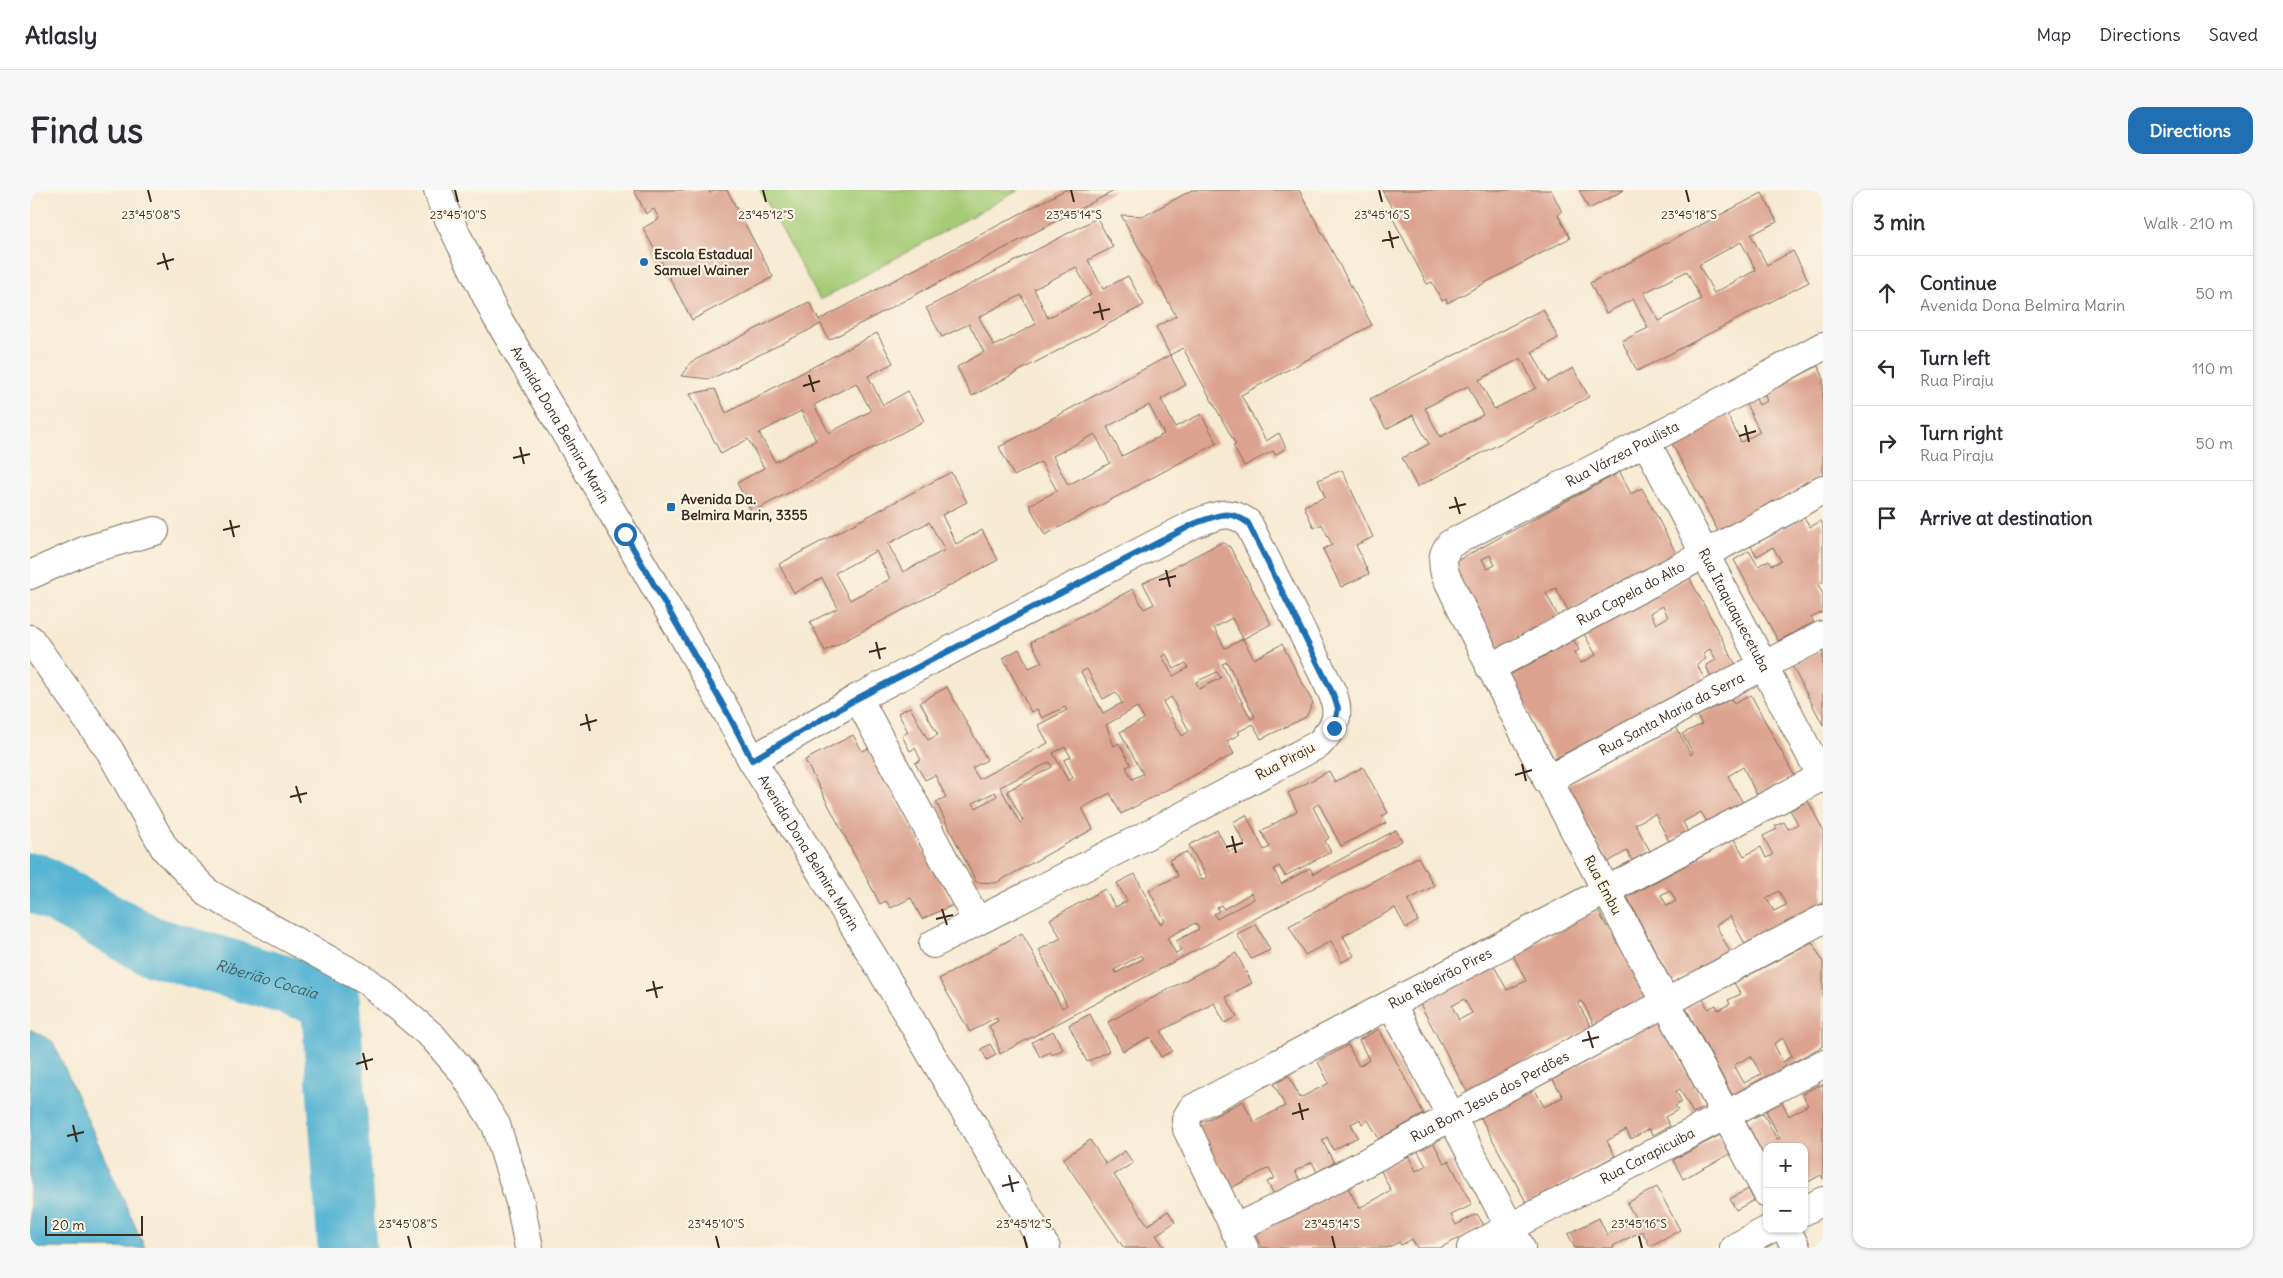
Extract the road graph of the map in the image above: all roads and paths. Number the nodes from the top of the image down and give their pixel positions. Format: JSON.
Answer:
{"nodes":[{"id":1,"x":438,"y":190,"type":"edge"},
{"id":2,"x":1823,"y":346,"type":"edge"},
{"id":3,"x":1646,"y":442,"type":"junction"},
{"id":4,"x":1823,"y":489,"type":"edge"},
{"id":5,"x":155,"y":531,"type":"dead end"},
{"id":6,"x":1704,"y":555,"type":"junction"},
{"id":7,"x":1445,"y":574,"type":"joint"},
{"id":8,"x":30,"y":575,"type":"edge"},
{"id":9,"x":1823,"y":635,"type":"edge"},
{"id":10,"x":30,"y":639,"type":"edge"},
{"id":11,"x":1763,"y":665,"type":"junction"},
{"id":12,"x":1490,"y":668,"type":"junction"},
{"id":13,"x":858,"y":698,"type":"junction"},
{"id":14,"x":752,"y":760,"type":"junction"},
{"id":15,"x":1822,"y":777,"type":"edge"},
{"id":16,"x":1547,"y":780,"type":"junction"},
{"id":17,"x":1607,"y":892,"type":"junction"},
{"id":18,"x":1823,"y":919,"type":"edge"},
{"id":19,"x":977,"y":920,"type":"junction"},
{"id":20,"x":933,"y":944,"type":"dead end"},
{"id":21,"x":1666,"y":1003,"type":"junction"},
{"id":22,"x":1392,"y":1005,"type":"junction"},
{"id":23,"x":1823,"y":1064,"type":"edge"},
{"id":24,"x":1452,"y":1116,"type":"junction"},
{"id":25,"x":1726,"y":1116,"type":"junction"},
{"id":26,"x":1764,"y":1188,"type":"edge"},
{"id":27,"x":1823,"y":1201,"type":"edge"},
{"id":28,"x":1808,"y":1209,"type":"edge"},
{"id":29,"x":1763,"y":1233,"type":"edge"},
{"id":30,"x":1788,"y":1233,"type":"edge"},
{"id":31,"x":1515,"y":1237,"type":"edge"},
{"id":32,"x":1239,"y":1239,"type":"edge"},
{"id":33,"x":529,"y":1248,"type":"edge"},
{"id":34,"x":1046,"y":1248,"type":"edge"},
{"id":35,"x":1470,"y":1248,"type":"edge"},
{"id":36,"x":1734,"y":1248,"type":"edge"},
{"id":37,"x":1796,"y":1248,"type":"edge"}],
"edges":[{"from":1,"to":14,"type":"street","name":"Avenida Dona Belmira Marin"},
{"from":2,"to":3,"type":"street","name":"Rua Várzea Paulista"},
{"from":3,"to":6,"type":"street","name":"Rua Itaquaquecetuba"},
{"from":3,"to":7,"type":"street","name":"Rua Várzea Paulista"},
{"from":4,"to":6,"type":"street","name":"Rua Capela do Alto"},
{"from":5,"to":8,"type":"street"},
{"from":6,"to":11,"type":"street","name":"Rua Itaquaquecetuba"},
{"from":6,"to":12,"type":"street","name":"Rua Capela do Alto"},
{"from":7,"to":12,"type":"street","name":"Rua Embu"},
{"from":9,"to":11,"type":"street","name":"Rua Santa Maria da Serra"},
{"from":10,"to":33,"type":"street"},
{"from":11,"to":15,"type":"street","name":"Rua Itaquaquecetuba"},
{"from":11,"to":16,"type":"street","name":"Rua Santa Maria da Serra"},
{"from":12,"to":16,"type":"street","name":"Rua Embu"},
{"from":13,"to":14,"type":"street","name":"Rua Piraju"},
{"from":13,"to":19,"type":"street"},
{"from":13,"to":19,"type":"street","name":"Rua Piraju"},
{"from":14,"to":34,"type":"street","name":"Avenida Dona Belmira Marin"},
{"from":15,"to":17,"type":"street","name":"Rua Ribeirão Pires"},
{"from":16,"to":17,"type":"street","name":"Rua Embu"},
{"from":17,"to":21,"type":"street","name":"Rua Embu"},
{"from":17,"to":22,"type":"street","name":"Rua Ribeirão Pires"},
{"from":18,"to":21,"type":"street","name":"Rua Bom Jesus dos Perdões"},
{"from":19,"to":20,"type":"street","name":"Rua Piraju"},
{"from":21,"to":24,"type":"street","name":"Rua Bom Jesus dos Perdões"},
{"from":21,"to":25,"type":"street","name":"Rua Embu"},
{"from":22,"to":24,"type":"street"},
{"from":22,"to":32,"type":"street","name":"Rua Ribeirão Pires"},
{"from":23,"to":25,"type":"street","name":"Rua Carapicuiba"},
{"from":24,"to":31,"type":"street"},
{"from":24,"to":32,"type":"street","name":"Rua Bom Jesus dos Perdões"},
{"from":25,"to":26,"type":"street","name":"Rua Embu"},
{"from":25,"to":31,"type":"street","name":"Rua Carapicuiba"},
{"from":27,"to":28,"type":"street"},
{"from":29,"to":36,"type":"street"},
{"from":30,"to":37,"type":"street"},
{"from":31,"to":35,"type":"street","name":"Rua Carapicuiba"}]}
